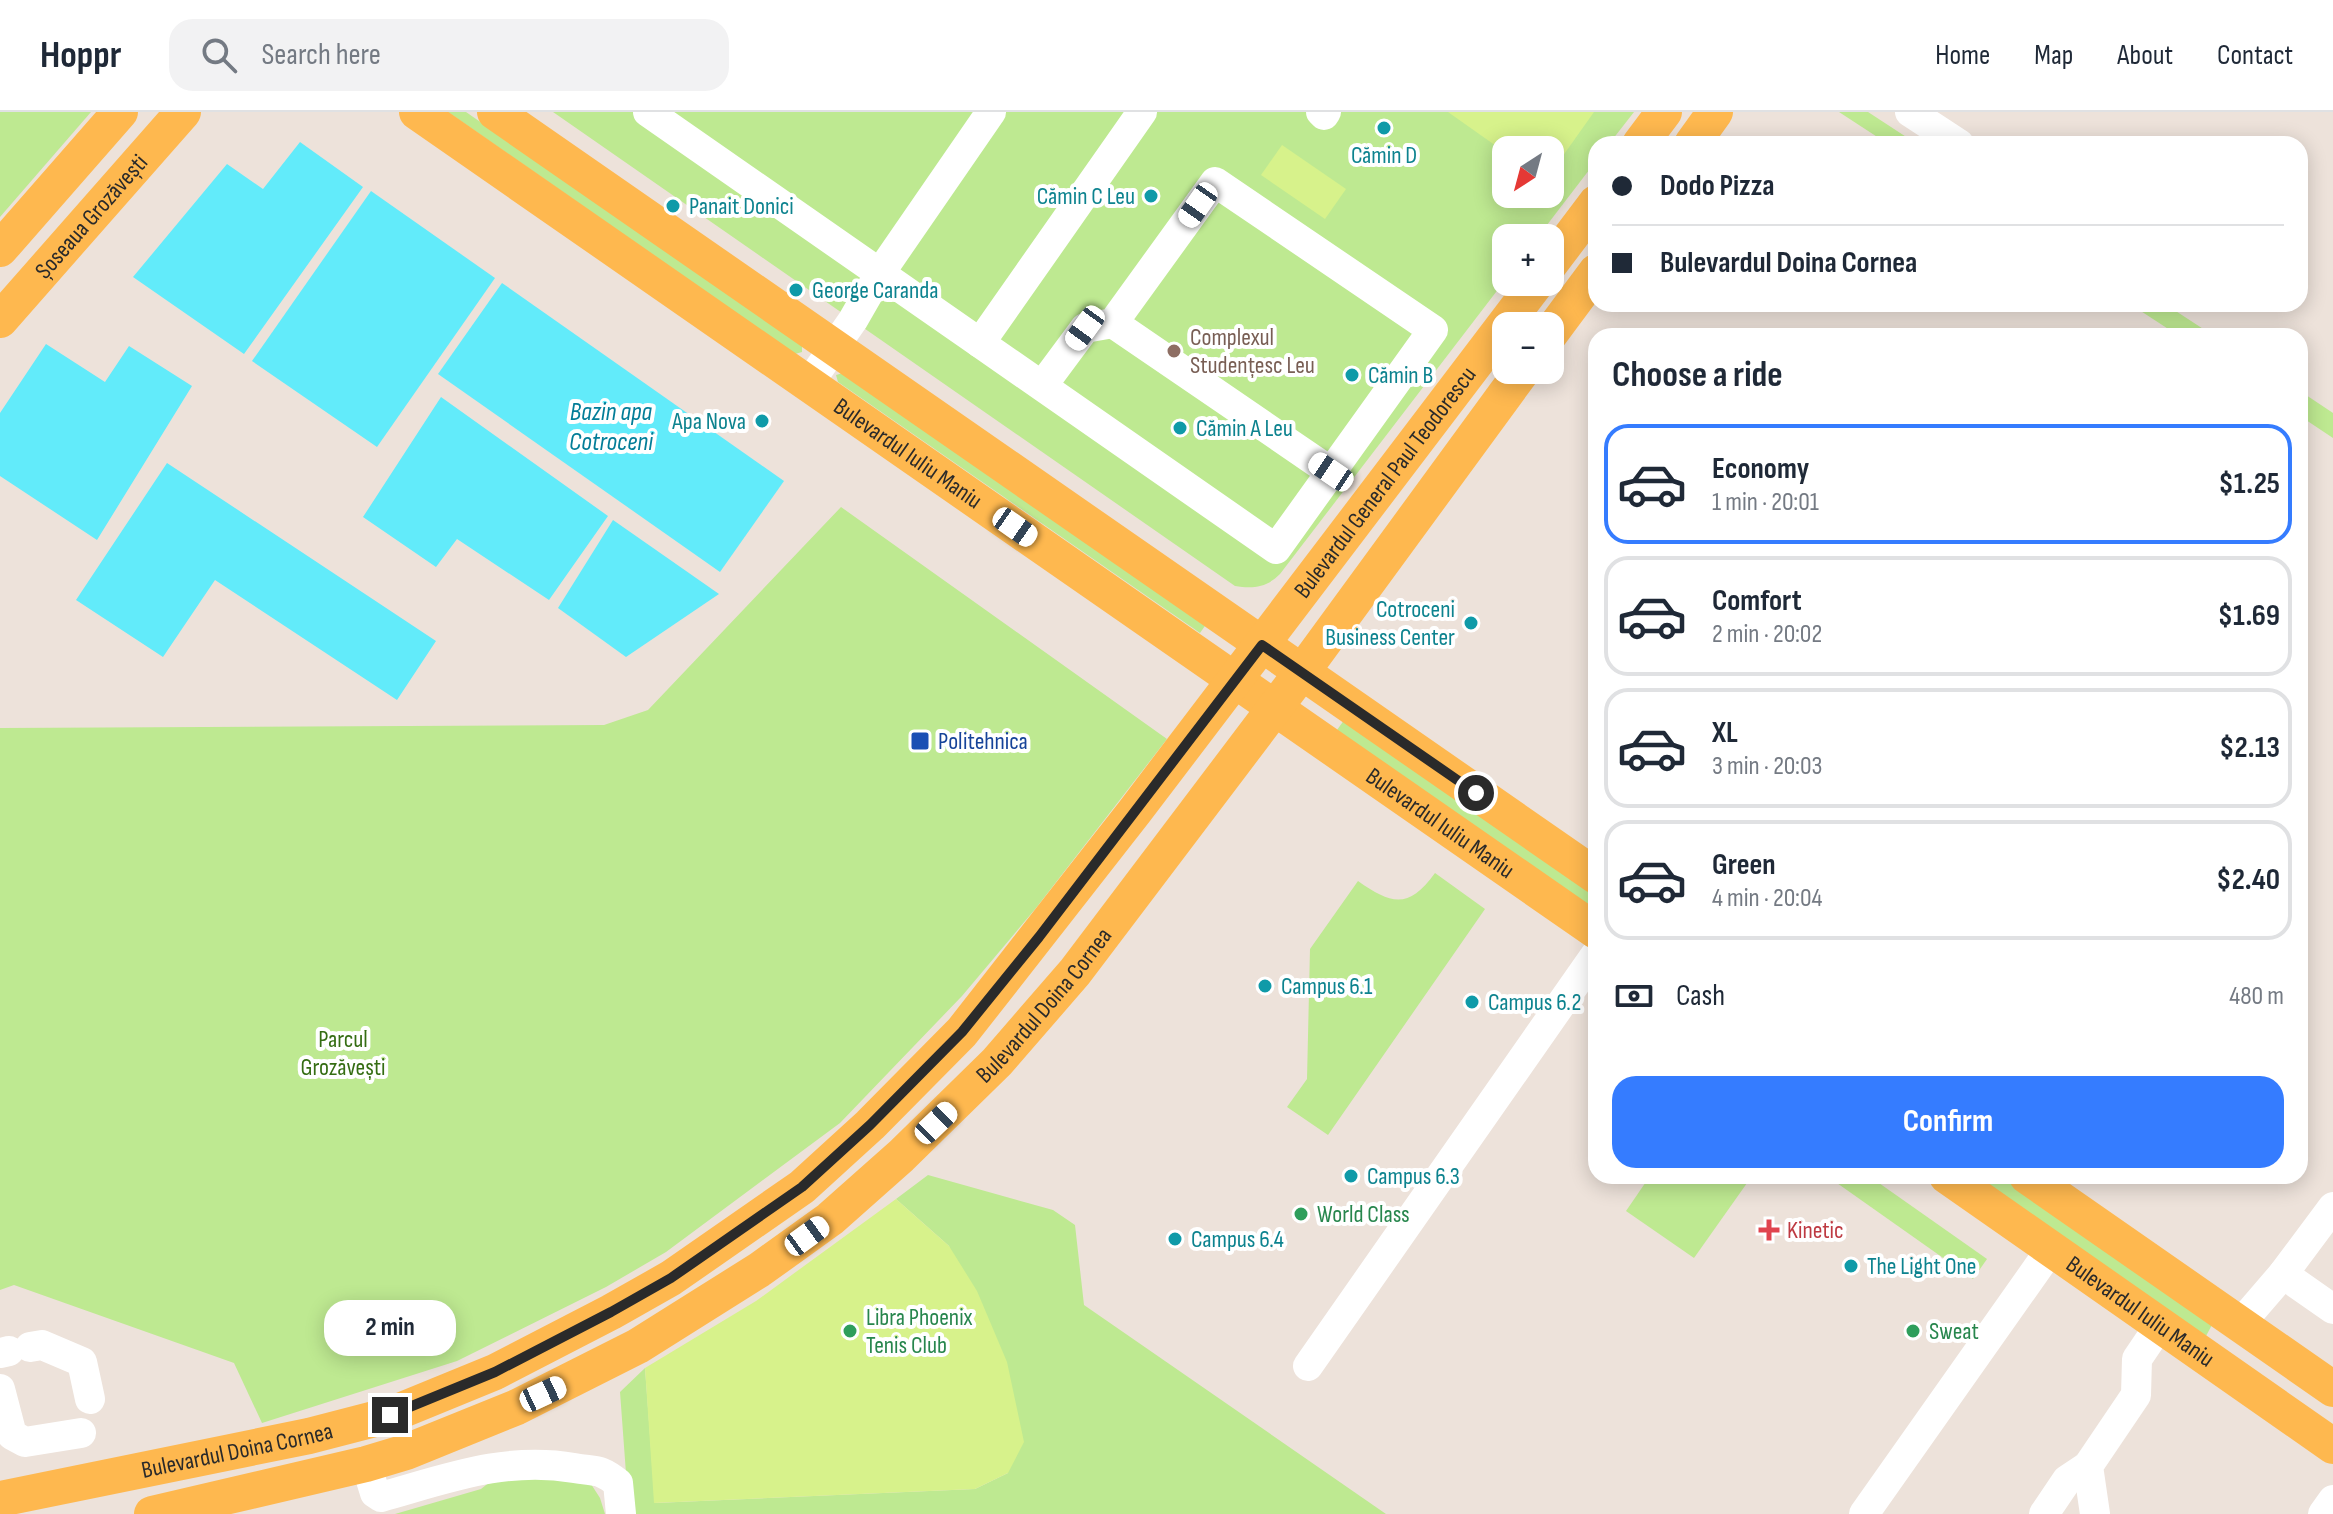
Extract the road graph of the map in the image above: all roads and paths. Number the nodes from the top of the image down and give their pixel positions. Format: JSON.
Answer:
{"nodes":[{"id":1,"x":120,"y":112,"type":"edge"},
{"id":2,"x":183,"y":112,"type":"edge"},
{"id":3,"x":417,"y":112,"type":"edge"},
{"id":4,"x":648,"y":112,"type":"edge"},
{"id":5,"x":991,"y":112,"type":"edge"},
{"id":6,"x":1142,"y":112,"type":"edge"},
{"id":7,"x":1664,"y":112,"type":"edge"},
{"id":8,"x":1715,"y":112,"type":"edge"},
{"id":9,"x":1910,"y":112,"type":"edge"},
{"id":10,"x":1934,"y":112,"type":"edge"},
{"id":11,"x":498,"y":113,"type":"edge"},
{"id":12,"x":1646,"y":136,"type":"edge"},
{"id":13,"x":1698,"y":136,"type":"edge"},
{"id":14,"x":1957,"y":136,"type":"edge"},
{"id":15,"x":1958,"y":136,"type":"edge"},
{"id":16,"x":1588,"y":214,"type":"edge"},
{"id":17,"x":1564,"y":245,"type":"edge"},
{"id":18,"x":0,"y":249,"type":"edge"},
{"id":19,"x":880,"y":273,"type":"junction"},
{"id":20,"x":1588,"y":283,"type":"edge"},
{"id":21,"x":1526,"y":296,"type":"edge"},
{"id":22,"x":1564,"y":315,"type":"edge"},
{"id":23,"x":0,"y":320,"type":"edge"},
{"id":24,"x":1113,"y":323,"type":"junction"},
{"id":25,"x":980,"y":343,"type":"junction"},
{"id":26,"x":834,"y":346,"type":"junction"},
{"id":27,"x":809,"y":383,"type":"junction"},
{"id":28,"x":1513,"y":384,"type":"edge"},
{"id":29,"x":1042,"y":386,"type":"junction"},
{"id":30,"x":1331,"y":472,"type":"junction"},
{"id":31,"x":1262,"y":645,"type":"junction"},
{"id":32,"x":1302,"y":672,"type":"junction"},
{"id":33,"x":1235,"y":681,"type":"junction"},
{"id":34,"x":1275,"y":708,"type":"junction"},
{"id":35,"x":1588,"y":870,"type":"edge"},
{"id":36,"x":1588,"y":925,"type":"edge"},
{"id":37,"x":1588,"y":965,"type":"edge"},
{"id":38,"x":1958,"y":1184,"type":"edge"},
{"id":39,"x":2039,"y":1184,"type":"edge"},
{"id":40,"x":2333,"y":1207,"type":"edge"},
{"id":41,"x":2051,"y":1249,"type":"junction"},
{"id":42,"x":2283,"y":1274,"type":"junction"},
{"id":43,"x":2333,"y":1309,"type":"edge"},
{"id":44,"x":2240,"y":1324,"type":"junction"},
{"id":45,"x":2160,"y":1325,"type":"junction"},
{"id":46,"x":13,"y":1351,"type":"edge"},
{"id":47,"x":1308,"y":1366,"type":"dead end"},
{"id":48,"x":0,"y":1389,"type":"edge"},
{"id":49,"x":2333,"y":1389,"type":"edge"},
{"id":50,"x":90,"y":1399,"type":"dead end"},
{"id":51,"x":81,"y":1433,"type":"dead end"},
{"id":52,"x":2333,"y":1446,"type":"edge"},
{"id":53,"x":366,"y":1464,"type":"junction"},
{"id":54,"x":2088,"y":1466,"type":"junction"},
{"id":55,"x":0,"y":1499,"type":"edge"},
{"id":56,"x":2333,"y":1500,"type":"edge"},
{"id":57,"x":152,"y":1514,"type":"edge"},
{"id":58,"x":621,"y":1514,"type":"edge"},
{"id":59,"x":1864,"y":1514,"type":"edge"},
{"id":60,"x":2044,"y":1514,"type":"edge"},
{"id":61,"x":2095,"y":1514,"type":"edge"},
{"id":62,"x":2323,"y":1514,"type":"edge"}],
"edges":[{"from":1,"to":18,"type":"main road","name":"Șoseaua Grozăvești"},
{"from":2,"to":23,"type":"main road","name":"Șoseaua Grozăvești"},
{"from":3,"to":27,"type":"main road","name":"Bulevardul Iuliu Maniu"},
{"from":4,"to":19,"type":"street"},
{"from":5,"to":19,"type":"street"},
{"from":6,"to":25,"type":"street"},
{"from":7,"to":12,"type":"main road"},
{"from":8,"to":13,"type":"main road"},
{"from":9,"to":14,"type":"street"},
{"from":10,"to":15,"type":"street"},
{"from":11,"to":26,"type":"main road","name":"Bulevardul Iuliu Maniu"},
{"from":16,"to":17,"type":"main road"},
{"from":19,"to":25,"type":"street"},
{"from":19,"to":26,"type":"street"},
{"from":20,"to":22,"type":"main road"},
{"from":21,"to":31,"type":"main road","name":"Bulevardul General Paul Teodorescu"},
{"from":24,"to":29,"type":"street"},
{"from":24,"to":30,"type":"street"},
{"from":24,"to":30,"type":"street"},
{"from":25,"to":29,"type":"street"},
{"from":26,"to":27,"type":"street"},
{"from":26,"to":31,"type":"main road","name":"Bulevardul Iuliu Maniu"},
{"from":27,"to":33,"type":"main road","name":"Bulevardul Iuliu Maniu"},
{"from":28,"to":32,"type":"main road","name":"Bulevardul General Paul Teodorescu"},
{"from":29,"to":30,"type":"street"},
{"from":31,"to":32,"type":"main road","name":"Bulevardul Iuliu Maniu"},
{"from":31,"to":33,"type":"main road","name":"Bulevardul General Paul Teodorescu"},
{"from":32,"to":34,"type":"main road","name":"Bulevardul General Paul Teodorescu"},
{"from":32,"to":35,"type":"main road","name":"Bulevardul Iuliu Maniu"},
{"from":33,"to":34,"type":"main road","name":"Bulevardul Iuliu Maniu"},
{"from":33,"to":55,"type":"main road","name":"Bulevardul Doina Cornea"},
{"from":34,"to":36,"type":"main road","name":"Bulevardul Iuliu Maniu"},
{"from":34,"to":53,"type":"main road","name":"Bulevardul Doina Cornea"},
{"from":37,"to":47,"type":"street"},
{"from":38,"to":41,"type":"main road","name":"Bulevardul Iuliu Maniu"},
{"from":39,"to":44,"type":"main road","name":"Bulevardul Iuliu Maniu"},
{"from":40,"to":42,"type":"street"},
{"from":41,"to":45,"type":"main road","name":"Bulevardul Iuliu Maniu"},
{"from":41,"to":59,"type":"street"},
{"from":42,"to":43,"type":"street"},
{"from":42,"to":44,"type":"street"},
{"from":44,"to":49,"type":"main road","name":"Bulevardul Iuliu Maniu"},
{"from":45,"to":52,"type":"main road","name":"Bulevardul Iuliu Maniu"},
{"from":45,"to":54,"type":"street"},
{"from":46,"to":50,"type":"street"},
{"from":48,"to":51,"type":"street"},
{"from":53,"to":57,"type":"main road","name":"Bulevardul Doina Cornea"},
{"from":53,"to":58,"type":"street"},
{"from":54,"to":60,"type":"street"},
{"from":54,"to":61,"type":"street"},
{"from":56,"to":62,"type":"street"}]}
